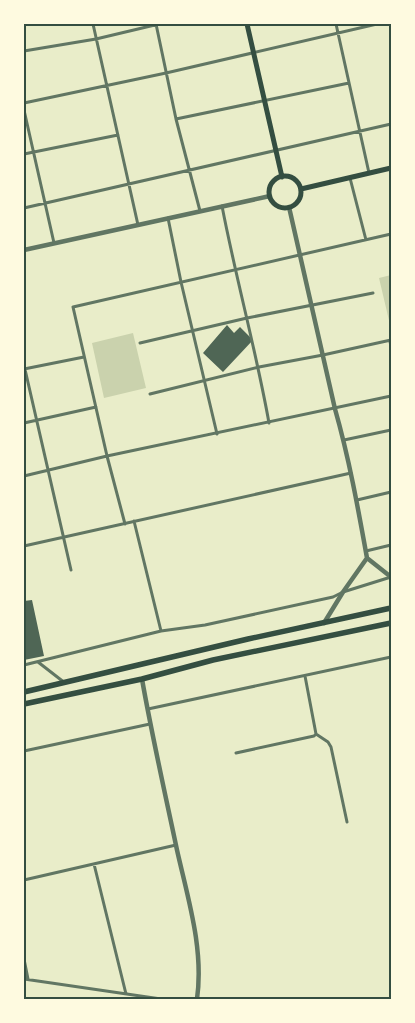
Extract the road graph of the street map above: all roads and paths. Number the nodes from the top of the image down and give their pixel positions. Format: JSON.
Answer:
{"nodes":[{"id":1,"x":93,"y":24,"type":"edge"},
{"id":2,"x":157,"y":24,"type":"edge"},
{"id":3,"x":247,"y":24,"type":"edge"},
{"id":4,"x":336,"y":24,"type":"edge"},
{"id":5,"x":377,"y":24,"type":"edge"},
{"id":6,"x":338,"y":33,"type":"junction"},
{"id":7,"x":96,"y":39,"type":"junction"},
{"id":8,"x":24,"y":51,"type":"edge"},
{"id":9,"x":254,"y":51,"type":"junction"},
{"id":10,"x":166,"y":73,"type":"junction"},
{"id":11,"x":349,"y":83,"type":"junction"},
{"id":12,"x":107,"y":85,"type":"junction"},
{"id":13,"x":264,"y":100,"type":"junction"},
{"id":14,"x":24,"y":103,"type":"edge"},
{"id":15,"x":24,"y":110,"type":"edge"},
{"id":16,"x":176,"y":119,"type":"junction"},
{"id":17,"x":391,"y":124,"type":"edge"},
{"id":18,"x":360,"y":131,"type":"junction"},
{"id":19,"x":118,"y":135,"type":"junction"},
{"id":20,"x":276,"y":150,"type":"junction"},
{"id":21,"x":33,"y":152,"type":"junction"},
{"id":22,"x":24,"y":154,"type":"edge"},
{"id":23,"x":391,"y":168,"type":"edge"},
{"id":24,"x":189,"y":170,"type":"junction"},
{"id":25,"x":369,"y":173,"type":"junction"},
{"id":26,"x":282,"y":177,"type":"junction"},
{"id":27,"x":350,"y":178,"type":"junction"},
{"id":28,"x":129,"y":184,"type":"junction"},
{"id":29,"x":301,"y":189,"type":"junction"},
{"id":30,"x":270,"y":196,"type":"junction"},
{"id":31,"x":44,"y":203,"type":"junction"},
{"id":32,"x":222,"y":206,"type":"junction"},
{"id":33,"x":289,"y":207,"type":"junction"},
{"id":34,"x":24,"y":208,"type":"edge"},
{"id":35,"x":200,"y":211,"type":"junction"},
{"id":36,"x":168,"y":218,"type":"junction"},
{"id":37,"x":138,"y":225,"type":"junction"},
{"id":38,"x":391,"y":234,"type":"edge"},
{"id":39,"x":366,"y":240,"type":"junction"},
{"id":40,"x":54,"y":244,"type":"junction"},
{"id":41,"x":24,"y":250,"type":"edge"},
{"id":42,"x":300,"y":254,"type":"junction"},
{"id":43,"x":234,"y":269,"type":"junction"},
{"id":44,"x":181,"y":282,"type":"junction"},
{"id":45,"x":374,"y":293,"type":"dead end"},
{"id":46,"x":312,"y":306,"type":"junction"},
{"id":47,"x":247,"y":318,"type":"junction"},
{"id":48,"x":193,"y":331,"type":"junction"},
{"id":49,"x":391,"y":341,"type":"edge"},
{"id":50,"x":140,"y":342,"type":"dead end"},
{"id":51,"x":391,"y":347,"type":"edge"},
{"id":52,"x":323,"y":355,"type":"junction"},
{"id":53,"x":84,"y":357,"type":"junction"},
{"id":54,"x":259,"y":367,"type":"junction"},
{"id":55,"x":24,"y":368,"type":"edge"},
{"id":56,"x":204,"y":380,"type":"junction"},
{"id":57,"x":150,"y":394,"type":"dead end"},
{"id":58,"x":391,"y":396,"type":"edge"},
{"id":59,"x":96,"y":407,"type":"junction"},
{"id":60,"x":335,"y":409,"type":"junction"},
{"id":61,"x":37,"y":420,"type":"junction"},
{"id":62,"x":24,"y":422,"type":"edge"},
{"id":63,"x":269,"y":423,"type":"junction"},
{"id":64,"x":391,"y":430,"type":"edge"},
{"id":65,"x":217,"y":434,"type":"junction"},
{"id":66,"x":344,"y":440,"type":"junction"},
{"id":67,"x":107,"y":456,"type":"junction"},
{"id":68,"x":49,"y":470,"type":"junction"},
{"id":69,"x":351,"y":473,"type":"junction"},
{"id":70,"x":24,"y":476,"type":"edge"},
{"id":71,"x":391,"y":492,"type":"edge"},
{"id":72,"x":357,"y":500,"type":"junction"},
{"id":73,"x":134,"y":522,"type":"junction"},
{"id":74,"x":125,"y":524,"type":"junction"},
{"id":75,"x":64,"y":537,"type":"junction"},
{"id":76,"x":391,"y":545,"type":"edge"},
{"id":77,"x":24,"y":546,"type":"edge"},
{"id":78,"x":366,"y":551,"type":"junction"},
{"id":79,"x":367,"y":558,"type":"junction"},
{"id":80,"x":71,"y":570,"type":"dead end"},
{"id":81,"x":391,"y":577,"type":"edge"},
{"id":82,"x":342,"y":592,"type":"junction"},
{"id":83,"x":391,"y":608,"type":"edge"},
{"id":84,"x":324,"y":623,"type":"junction"},
{"id":85,"x":391,"y":623,"type":"edge"},
{"id":86,"x":161,"y":631,"type":"junction"},
{"id":87,"x":391,"y":657,"type":"edge"},
{"id":88,"x":38,"y":661,"type":"junction"},
{"id":89,"x":24,"y":665,"type":"edge"},
{"id":90,"x":305,"y":676,"type":"junction"},
{"id":91,"x":142,"y":678,"type":"junction"},
{"id":92,"x":65,"y":683,"type":"junction"},
{"id":93,"x":24,"y":692,"type":"edge"},
{"id":94,"x":24,"y":704,"type":"edge"},
{"id":95,"x":148,"y":709,"type":"junction"},
{"id":96,"x":150,"y":724,"type":"junction"},
{"id":97,"x":316,"y":734,"type":"junction"},
{"id":98,"x":24,"y":751,"type":"edge"},
{"id":99,"x":236,"y":753,"type":"dead end"},
{"id":100,"x":347,"y":822,"type":"dead end"},
{"id":101,"x":176,"y":845,"type":"junction"},
{"id":102,"x":94,"y":864,"type":"junction"},
{"id":103,"x":24,"y":880,"type":"edge"},
{"id":104,"x":24,"y":959,"type":"edge"},
{"id":105,"x":26,"y":979,"type":"edge"},
{"id":106,"x":126,"y":994,"type":"junction"},
{"id":107,"x":161,"y":999,"type":"edge"},
{"id":108,"x":197,"y":999,"type":"edge"}],
"edges":[{"from":1,"to":7,"type":"street"},
{"from":2,"to":7,"type":"street"},
{"from":2,"to":10,"type":"street"},
{"from":3,"to":9,"type":"main road"},
{"from":4,"to":6,"type":"street"},
{"from":5,"to":6,"type":"street"},
{"from":6,"to":9,"type":"street"},
{"from":6,"to":11,"type":"street"},
{"from":7,"to":8,"type":"street"},
{"from":7,"to":12,"type":"street"},
{"from":9,"to":10,"type":"street"},
{"from":9,"to":13,"type":"main road"},
{"from":10,"to":12,"type":"street"},
{"from":10,"to":16,"type":"street"},
{"from":11,"to":13,"type":"street"},
{"from":11,"to":18,"type":"street"},
{"from":12,"to":14,"type":"street"},
{"from":12,"to":19,"type":"street"},
{"from":13,"to":16,"type":"street"},
{"from":13,"to":20,"type":"main road"},
{"from":15,"to":21,"type":"street"},
{"from":16,"to":24,"type":"street"},
{"from":17,"to":18,"type":"street"},
{"from":18,"to":20,"type":"street"},
{"from":18,"to":25,"type":"street"},
{"from":19,"to":21,"type":"street"},
{"from":19,"to":28,"type":"street"},
{"from":20,"to":24,"type":"street"},
{"from":20,"to":26,"type":"main road"},
{"from":21,"to":22,"type":"street"},
{"from":21,"to":31,"type":"street"},
{"from":23,"to":25,"type":"main road"},
{"from":24,"to":28,"type":"street"},
{"from":24,"to":35,"type":"street"},
{"from":25,"to":27,"type":"main road"},
{"from":26,"to":29,"type":"main road"},
{"from":26,"to":30,"type":"main road"},
{"from":27,"to":29,"type":"main road"},
{"from":27,"to":39,"type":"street"},
{"from":28,"to":31,"type":"street"},
{"from":28,"to":37,"type":"street"},
{"from":29,"to":33,"type":"main road"},
{"from":30,"to":32,"type":"street"},
{"from":30,"to":33,"type":"main road"},
{"from":31,"to":34,"type":"street"},
{"from":31,"to":40,"type":"street"},
{"from":32,"to":35,"type":"street"},
{"from":32,"to":43,"type":"street"},
{"from":33,"to":42,"type":"street"},
{"from":35,"to":36,"type":"street"},
{"from":36,"to":37,"type":"street"},
{"from":36,"to":44,"type":"street"},
{"from":37,"to":40,"type":"street"},
{"from":38,"to":39,"type":"street"},
{"from":39,"to":42,"type":"street"},
{"from":40,"to":41,"type":"street"},
{"from":42,"to":43,"type":"street"},
{"from":42,"to":46,"type":"street"},
{"from":43,"to":44,"type":"street"},
{"from":43,"to":47,"type":"street"},
{"from":44,"to":48,"type":"street"},
{"from":44,"to":53,"type":"street"},
{"from":45,"to":46,"type":"street"},
{"from":46,"to":47,"type":"street"},
{"from":46,"to":52,"type":"street"},
{"from":47,"to":48,"type":"street"},
{"from":47,"to":54,"type":"street"},
{"from":48,"to":50,"type":"street"},
{"from":48,"to":56,"type":"street"},
{"from":49,"to":51,"type":"street"},
{"from":49,"to":52,"type":"street"},
{"from":52,"to":54,"type":"street"},
{"from":52,"to":60,"type":"street"},
{"from":53,"to":55,"type":"street"},
{"from":53,"to":59,"type":"street"},
{"from":54,"to":56,"type":"street"},
{"from":54,"to":63,"type":"street"},
{"from":55,"to":61,"type":"street"},
{"from":56,"to":57,"type":"street"},
{"from":56,"to":65,"type":"street"},
{"from":58,"to":60,"type":"street"},
{"from":59,"to":61,"type":"street"},
{"from":59,"to":67,"type":"street"},
{"from":60,"to":63,"type":"street"},
{"from":60,"to":66,"type":"street"},
{"from":61,"to":62,"type":"street"},
{"from":61,"to":68,"type":"street"},
{"from":63,"to":65,"type":"street"},
{"from":64,"to":66,"type":"street"},
{"from":65,"to":67,"type":"street"},
{"from":66,"to":69,"type":"street"},
{"from":67,"to":68,"type":"street"},
{"from":67,"to":74,"type":"street"},
{"from":68,"to":70,"type":"street"},
{"from":68,"to":75,"type":"street"},
{"from":69,"to":72,"type":"street"},
{"from":69,"to":73,"type":"street"},
{"from":71,"to":72,"type":"street"},
{"from":72,"to":78,"type":"street"},
{"from":73,"to":74,"type":"street"},
{"from":73,"to":86,"type":"street"},
{"from":74,"to":75,"type":"street"},
{"from":75,"to":77,"type":"street"},
{"from":75,"to":80,"type":"street"},
{"from":76,"to":78,"type":"street"},
{"from":78,"to":79,"type":"street"},
{"from":79,"to":81,"type":"street"},
{"from":79,"to":82,"type":"street"},
{"from":81,"to":82,"type":"street"},
{"from":82,"to":84,"type":"street"},
{"from":82,"to":86,"type":"street"},
{"from":83,"to":84,"type":"main road"},
{"from":84,"to":92,"type":"main road"},
{"from":85,"to":91,"type":"main road"},
{"from":86,"to":88,"type":"street"},
{"from":87,"to":90,"type":"street"},
{"from":88,"to":89,"type":"street"},
{"from":88,"to":92,"type":"street"},
{"from":90,"to":95,"type":"street"},
{"from":90,"to":97,"type":"street"},
{"from":91,"to":94,"type":"main road"},
{"from":91,"to":95,"type":"street"},
{"from":92,"to":93,"type":"main road"},
{"from":95,"to":96,"type":"street"},
{"from":96,"to":98,"type":"street"},
{"from":96,"to":101,"type":"street"},
{"from":97,"to":99,"type":"street"},
{"from":97,"to":100,"type":"street"},
{"from":101,"to":102,"type":"street"},
{"from":101,"to":108,"type":"street"},
{"from":102,"to":103,"type":"street"},
{"from":102,"to":106,"type":"street"},
{"from":104,"to":105,"type":"street"},
{"from":105,"to":106,"type":"street"},
{"from":106,"to":107,"type":"street"}]}
